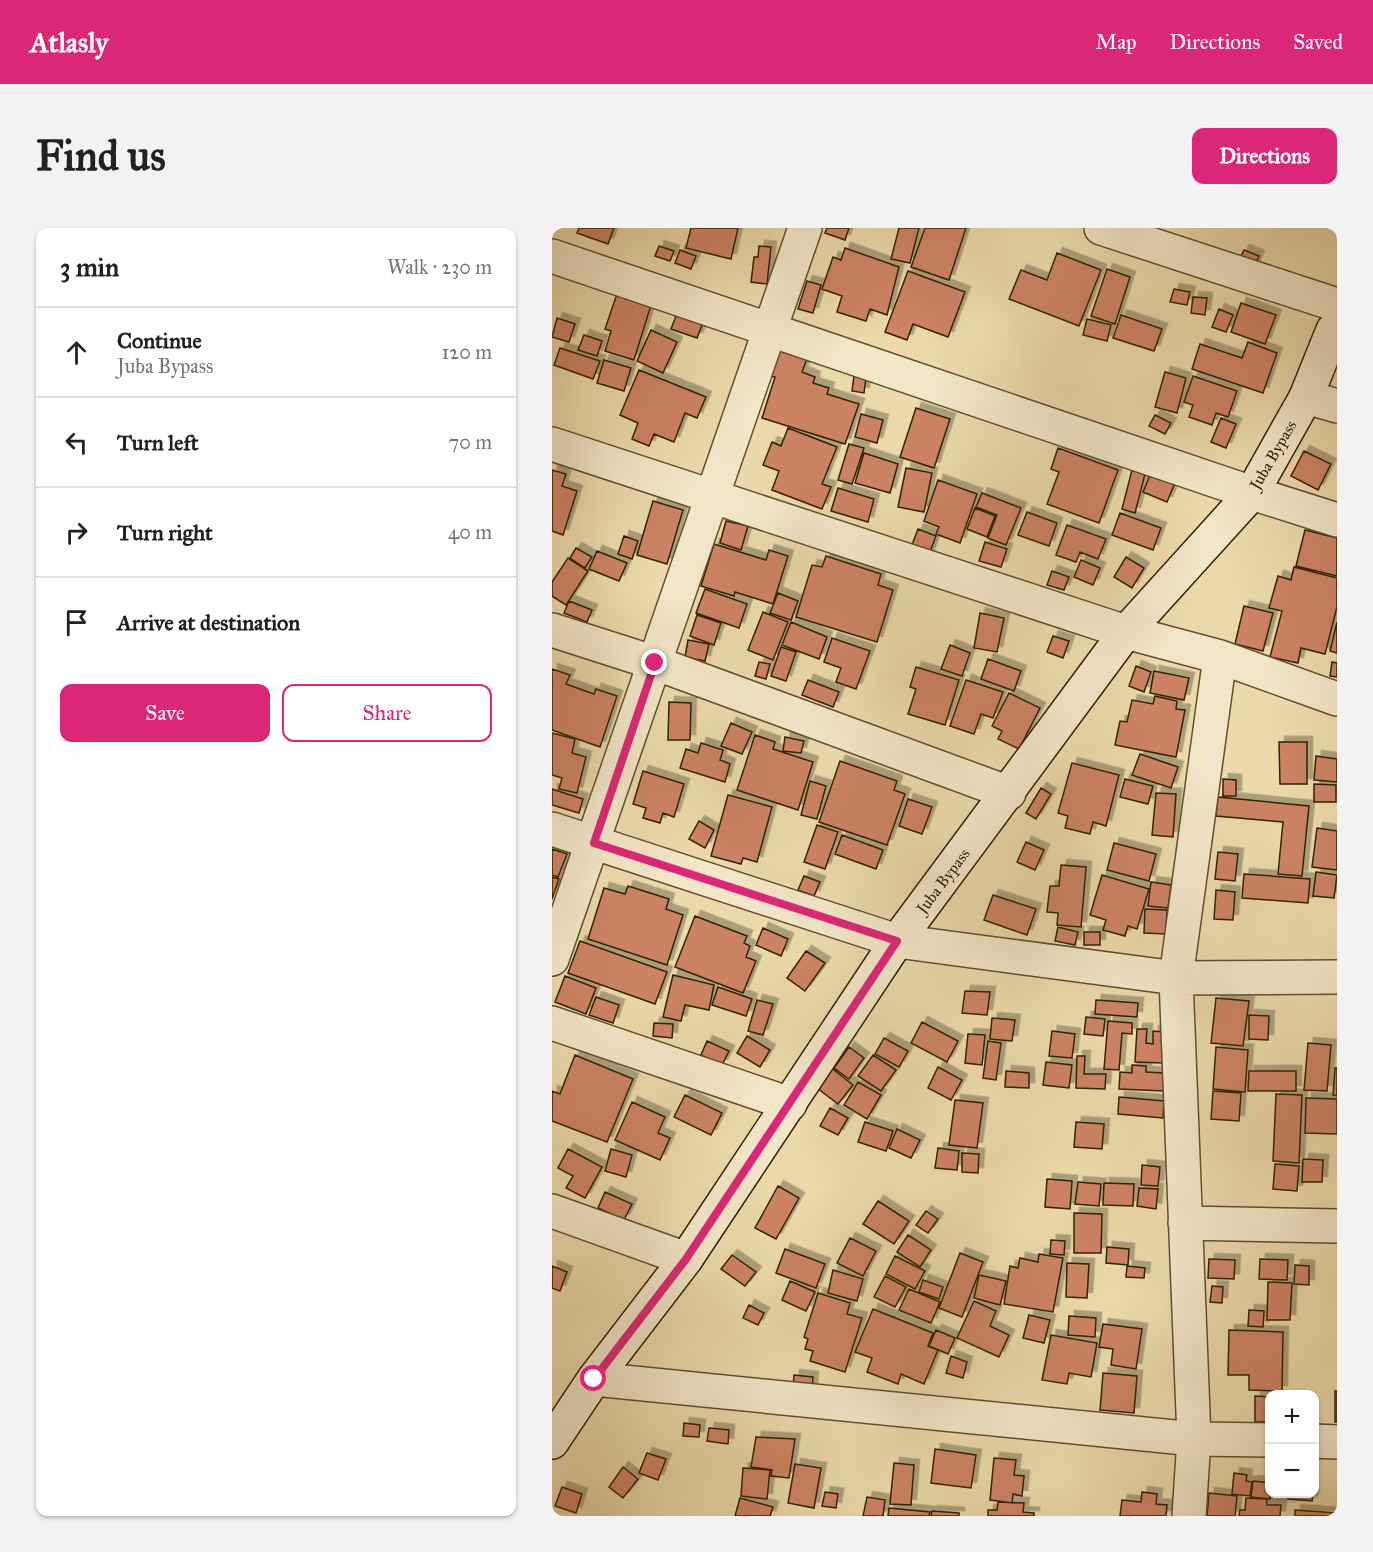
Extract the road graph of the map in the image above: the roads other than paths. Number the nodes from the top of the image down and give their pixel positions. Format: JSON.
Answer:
{"nodes":[{"id":1,"x":805,"y":228,"type":"edge"},
{"id":2,"x":1101,"y":228,"type":"edge"},
{"id":3,"x":552,"y":256,"type":"edge"},
{"id":4,"x":1336,"y":320,"type":"edge"},
{"id":5,"x":770,"y":330,"type":"junction"},
{"id":6,"x":1306,"y":397,"type":"junction"},
{"id":7,"x":1337,"y":406,"type":"edge"},
{"id":8,"x":552,"y":444,"type":"edge"},
{"id":9,"x":1252,"y":493,"type":"junction"},
{"id":10,"x":713,"y":495,"type":"junction"},
{"id":11,"x":1337,"y":520,"type":"edge"},
{"id":12,"x":552,"y":630,"type":"edge"},
{"id":13,"x":1126,"y":632,"type":"junction"},
{"id":14,"x":1220,"y":657,"type":"junction"},
{"id":15,"x":655,"y":663,"type":"junction"},
{"id":16,"x":1337,"y":699,"type":"edge"},
{"id":17,"x":1009,"y":794,"type":"junction"},
{"id":18,"x":552,"y":829,"type":"edge"},
{"id":19,"x":594,"y":843,"type":"junction"},
{"id":20,"x":897,"y":941,"type":"junction"},
{"id":21,"x":552,"y":959,"type":"edge"},
{"id":22,"x":1337,"y":977,"type":"edge"},
{"id":23,"x":1176,"y":978,"type":"junction"},
{"id":24,"x":552,"y":1023,"type":"edge"},
{"id":25,"x":790,"y":1104,"type":"junction"},
{"id":26,"x":552,"y":1211,"type":"edge"},
{"id":27,"x":1185,"y":1223,"type":"junction"},
{"id":28,"x":1337,"y":1227,"type":"edge"},
{"id":29,"x":686,"y":1259,"type":"junction"},
{"id":30,"x":594,"y":1379,"type":"junction"},
{"id":31,"x":561,"y":1413,"type":"edge"},
{"id":32,"x":1194,"y":1439,"type":"junction"},
{"id":33,"x":1265,"y":1440,"type":"edge"},
{"id":34,"x":1319,"y":1441,"type":"edge"},
{"id":35,"x":552,"y":1442,"type":"edge"},
{"id":36,"x":1337,"y":1442,"type":"edge"},
{"id":37,"x":1189,"y":1516,"type":"edge"}],
"edges":[{"from":1,"to":5,"type":"street"},
{"from":2,"to":4,"type":"street"},
{"from":3,"to":5,"type":"street"},
{"from":4,"to":6,"type":"street","name":"Juba Bypass"},
{"from":5,"to":9,"type":"street"},
{"from":5,"to":10,"type":"street"},
{"from":6,"to":7,"type":"street"},
{"from":6,"to":9,"type":"street","name":"Juba Bypass"},
{"from":8,"to":10,"type":"street"},
{"from":9,"to":11,"type":"street"},
{"from":9,"to":13,"type":"street","name":"Juba Bypass"},
{"from":10,"to":13,"type":"street"},
{"from":10,"to":15,"type":"street"},
{"from":12,"to":15,"type":"street"},
{"from":13,"to":14,"type":"street"},
{"from":13,"to":17,"type":"street","name":"Juba Bypass"},
{"from":14,"to":16,"type":"street"},
{"from":14,"to":23,"type":"street"},
{"from":15,"to":17,"type":"street"},
{"from":15,"to":19,"type":"street"},
{"from":17,"to":20,"type":"street","name":"Juba Bypass"},
{"from":18,"to":19,"type":"street"},
{"from":19,"to":20,"type":"street"},
{"from":19,"to":21,"type":"street"},
{"from":20,"to":23,"type":"street"},
{"from":20,"to":25,"type":"street","name":"Juba Bypass"},
{"from":22,"to":23,"type":"street"},
{"from":23,"to":27,"type":"street"},
{"from":24,"to":25,"type":"street"},
{"from":25,"to":29,"type":"street","name":"Juba Bypass"},
{"from":26,"to":29,"type":"street"},
{"from":27,"to":28,"type":"street"},
{"from":27,"to":32,"type":"street"},
{"from":29,"to":30,"type":"street","name":"Juba Bypass"},
{"from":30,"to":31,"type":"street","name":"Juba Bypass"},
{"from":30,"to":32,"type":"street"},
{"from":31,"to":35,"type":"street","name":"Juba Bypass"},
{"from":32,"to":33,"type":"street"},
{"from":32,"to":37,"type":"street"},
{"from":34,"to":36,"type":"street"}]}
